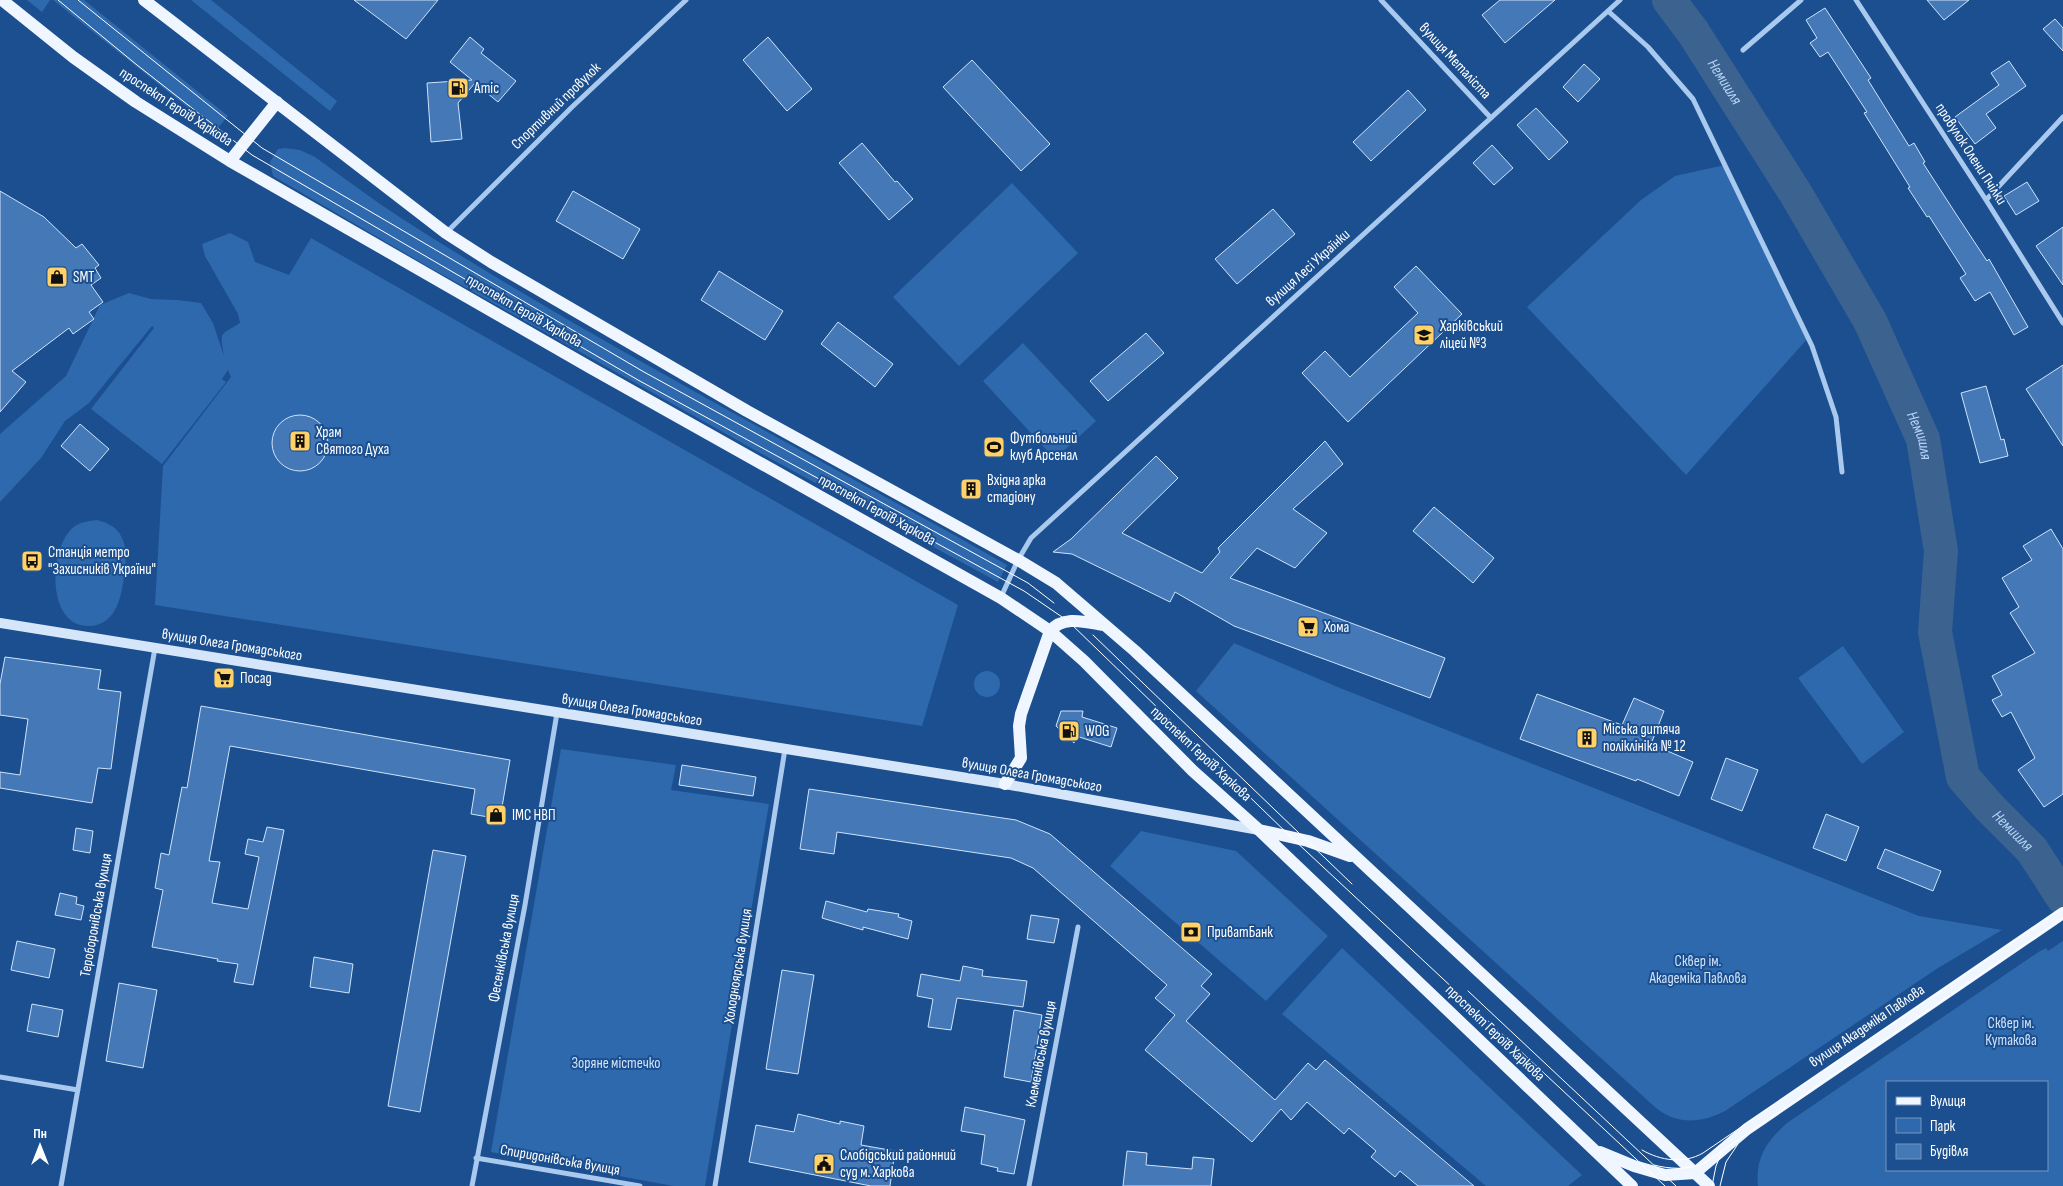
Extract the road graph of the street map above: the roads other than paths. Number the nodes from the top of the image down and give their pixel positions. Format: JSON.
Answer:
{"nodes":[{"id":1,"x":2,"y":0,"type":"edge"},
{"id":2,"x":144,"y":0,"type":"edge"},
{"id":3,"x":686,"y":0,"type":"edge"},
{"id":4,"x":1381,"y":0,"type":"edge"},
{"id":5,"x":1620,"y":0,"type":"edge"},
{"id":6,"x":1801,"y":0,"type":"edge"},
{"id":7,"x":1856,"y":0,"type":"edge"},
{"id":8,"x":1608,"y":11,"type":"junction"},
{"id":9,"x":1743,"y":50,"type":"dead end"},
{"id":10,"x":277,"y":102,"type":"junction"},
{"id":11,"x":2063,"y":117,"type":"edge"},
{"id":12,"x":1491,"y":118,"type":"junction"},
{"id":13,"x":230,"y":162,"type":"junction"},
{"id":14,"x":1986,"y":200,"type":"junction"},
{"id":15,"x":446,"y":233,"type":"junction"},
{"id":16,"x":2063,"y":323,"type":"edge"},
{"id":17,"x":1842,"y":472,"type":"dead end"},
{"id":18,"x":1018,"y":560,"type":"junction"},
{"id":19,"x":1001,"y":598,"type":"junction"},
{"id":20,"x":0,"y":623,"type":"edge"},
{"id":21,"x":1105,"y":626,"type":"junction"},
{"id":22,"x":1050,"y":631,"type":"junction"},
{"id":23,"x":155,"y":648,"type":"junction"},
{"id":24,"x":557,"y":713,"type":"junction"},
{"id":25,"x":785,"y":750,"type":"junction"},
{"id":26,"x":1004,"y":784,"type":"junction"},
{"id":27,"x":1259,"y":830,"type":"junction"},
{"id":28,"x":1356,"y":858,"type":"junction"},
{"id":29,"x":2063,"y":913,"type":"edge"},
{"id":30,"x":1078,"y":927,"type":"dead end"},
{"id":31,"x":0,"y":1077,"type":"edge"},
{"id":32,"x":78,"y":1090,"type":"junction"},
{"id":33,"x":1588,"y":1146,"type":"junction"},
{"id":34,"x":476,"y":1158,"type":"junction"},
{"id":35,"x":1695,"y":1173,"type":"junction"},
{"id":36,"x":61,"y":1186,"type":"edge"},
{"id":37,"x":472,"y":1186,"type":"edge"},
{"id":38,"x":640,"y":1186,"type":"edge"},
{"id":39,"x":714,"y":1186,"type":"edge"},
{"id":40,"x":1029,"y":1186,"type":"edge"},
{"id":41,"x":1632,"y":1186,"type":"edge"},
{"id":42,"x":1709,"y":1186,"type":"edge"}],
"edges":[{"from":1,"to":13,"type":"main road","name":"проспект Героїв Харкова"},
{"from":2,"to":10,"type":"main road","name":"проспект Героїв Харкова"},
{"from":3,"to":15,"type":"street","name":"Спортивний провулок"},
{"from":4,"to":12,"type":"street","name":"вулиця Металіста"},
{"from":5,"to":8,"type":"street","name":"вулиця Лесі Українки"},
{"from":6,"to":9,"type":"street"},
{"from":7,"to":14,"type":"street","name":"провулок Олени Пчілки"},
{"from":8,"to":12,"type":"street","name":"вулиця Лесі Українки"},
{"from":8,"to":17,"type":"street"},
{"from":10,"to":13,"type":"main road"},
{"from":10,"to":15,"type":"main road","name":"проспект Героїв Харкова"},
{"from":11,"to":14,"type":"street"},
{"from":12,"to":18,"type":"street","name":"вулиця Лесі Українки"},
{"from":13,"to":19,"type":"main road","name":"проспект Героїв Харкова"},
{"from":14,"to":16,"type":"street","name":"провулок Олени Пчілки"},
{"from":15,"to":18,"type":"main road","name":"проспект Героїв Харкова"},
{"from":18,"to":19,"type":"street","name":"вулиця Лесі Українки"},
{"from":18,"to":21,"type":"main road","name":"проспект Героїв Харкова"},
{"from":19,"to":22,"type":"main road","name":"проспект Героїв Харкова"},
{"from":20,"to":23,"type":"main road","name":"вулиця Олега Громадського"},
{"from":21,"to":22,"type":"main road"},
{"from":21,"to":28,"type":"main road","name":"проспект Героїв Харкова"},
{"from":22,"to":26,"type":"main road"},
{"from":22,"to":27,"type":"main road","name":"проспект Героїв Харкова"},
{"from":23,"to":24,"type":"main road","name":"вулиця Олега Громадського"},
{"from":23,"to":32,"type":"street","name":"Тероборонівська вулиця"},
{"from":24,"to":25,"type":"main road","name":"вулиця Олега Громадського"},
{"from":24,"to":34,"type":"street","name":"Фесенківська вулиця"},
{"from":25,"to":26,"type":"main road","name":"вулиця Олега Громадського"},
{"from":25,"to":39,"type":"street","name":"Холодноярська вулиця"},
{"from":26,"to":27,"type":"main road","name":"вулиця Олега Громадського"},
{"from":27,"to":28,"type":"main road"},
{"from":27,"to":33,"type":"main road","name":"проспект Героїв Харкова"},
{"from":28,"to":35,"type":"main road","name":"проспект Героїв Харкова"},
{"from":29,"to":35,"type":"main road","name":"вулиця Академіка Павлова"},
{"from":30,"to":40,"type":"street","name":"Клеменівська вулиця"},
{"from":31,"to":32,"type":"street"},
{"from":32,"to":36,"type":"street","name":"Тероборонівська вулиця"},
{"from":33,"to":35,"type":"main road"},
{"from":33,"to":41,"type":"main road","name":"проспект Героїв Харкова"},
{"from":34,"to":37,"type":"street","name":"Фесенківська вулиця"},
{"from":34,"to":38,"type":"street","name":"Спиридонівська вулиця"},
{"from":35,"to":42,"type":"main road","name":"проспект Героїв Харкова"}]}
